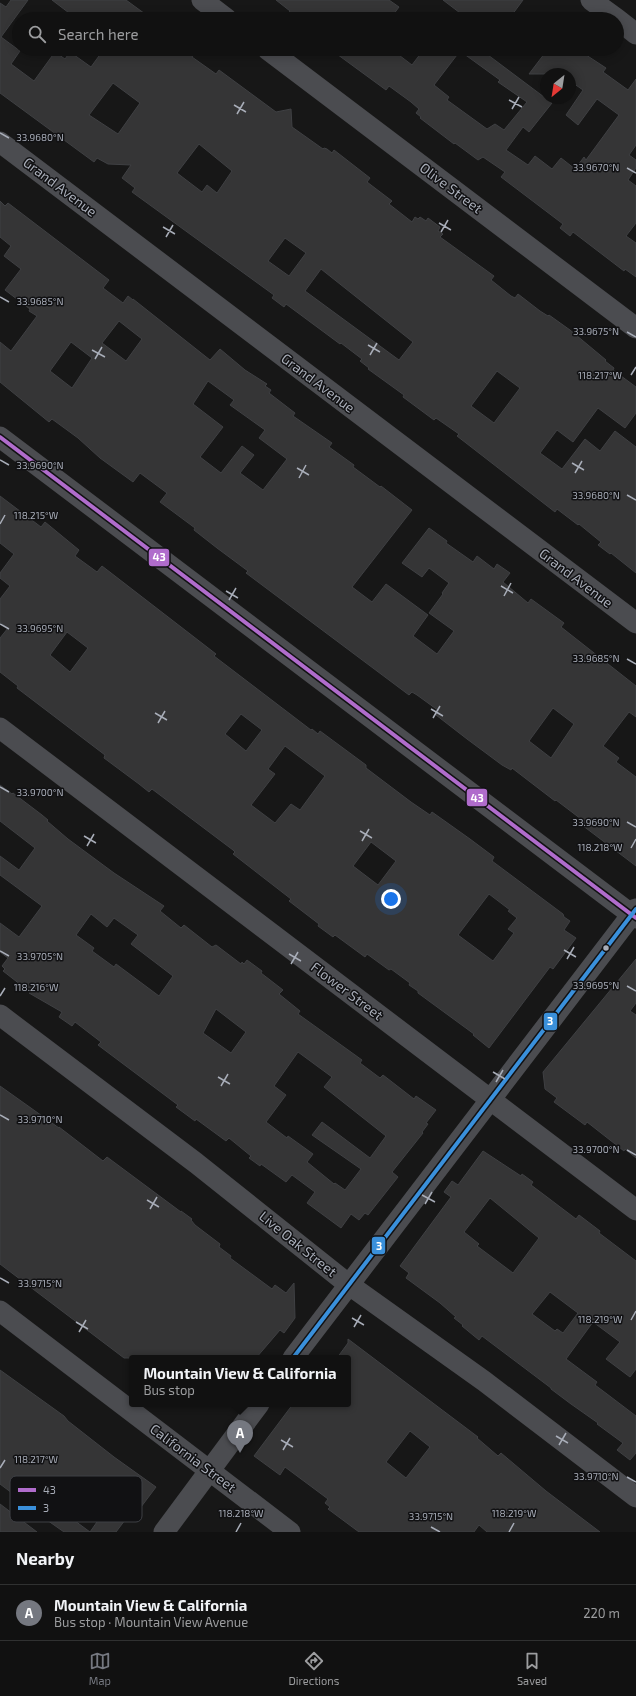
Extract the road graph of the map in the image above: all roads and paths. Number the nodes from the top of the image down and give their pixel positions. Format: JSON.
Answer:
{"nodes":[{"id":1,"x":202,"y":0,"type":"edge"},
{"id":2,"x":592,"y":0,"type":"edge"},
{"id":3,"x":218,"y":12,"type":"edge"},
{"id":4,"x":608,"y":12,"type":"edge"},
{"id":5,"x":624,"y":25,"type":"edge"},
{"id":6,"x":636,"y":34,"type":"edge"},
{"id":7,"x":276,"y":56,"type":"edge"},
{"id":8,"x":0,"y":142,"type":"edge"},
{"id":9,"x":636,"y":328,"type":"edge"},
{"id":10,"x":0,"y":437,"type":"edge"},
{"id":11,"x":636,"y":624,"type":"edge"},
{"id":12,"x":0,"y":728,"type":"edge"},
{"id":13,"x":634,"y":914,"type":"edge"},
{"id":14,"x":0,"y":1015,"type":"edge"},
{"id":15,"x":490,"y":1100,"type":"junction"},
{"id":16,"x":636,"y":1210,"type":"edge"},
{"id":17,"x":348,"y":1284,"type":"junction"},
{"id":18,"x":0,"y":1311,"type":"edge"},
{"id":19,"x":295,"y":1355,"type":"edge"},
{"id":20,"x":257,"y":1407,"type":"edge"},
{"id":21,"x":209,"y":1470,"type":"junction"},
{"id":22,"x":636,"y":1497,"type":"edge"},
{"id":23,"x":164,"y":1532,"type":"edge"},
{"id":24,"x":290,"y":1532,"type":"edge"}],
"edges":[{"from":1,"to":3,"type":"street"},
{"from":2,"to":4,"type":"street"},
{"from":5,"to":6,"type":"street"},
{"from":7,"to":9,"type":"street","name":"Olive Street"},
{"from":8,"to":11,"type":"street","name":"Grand Avenue"},
{"from":10,"to":13,"type":"street"},
{"from":12,"to":15,"type":"street","name":"Flower Street"},
{"from":13,"to":15,"type":"street"},
{"from":14,"to":17,"type":"street","name":"Live Oak Street"},
{"from":15,"to":16,"type":"street","name":"Flower Street"},
{"from":15,"to":17,"type":"street"},
{"from":17,"to":19,"type":"street"},
{"from":17,"to":22,"type":"street","name":"Live Oak Street"},
{"from":18,"to":21,"type":"street","name":"California Street"},
{"from":20,"to":21,"type":"street"},
{"from":21,"to":23,"type":"street"},
{"from":21,"to":24,"type":"street","name":"California Street"}]}
